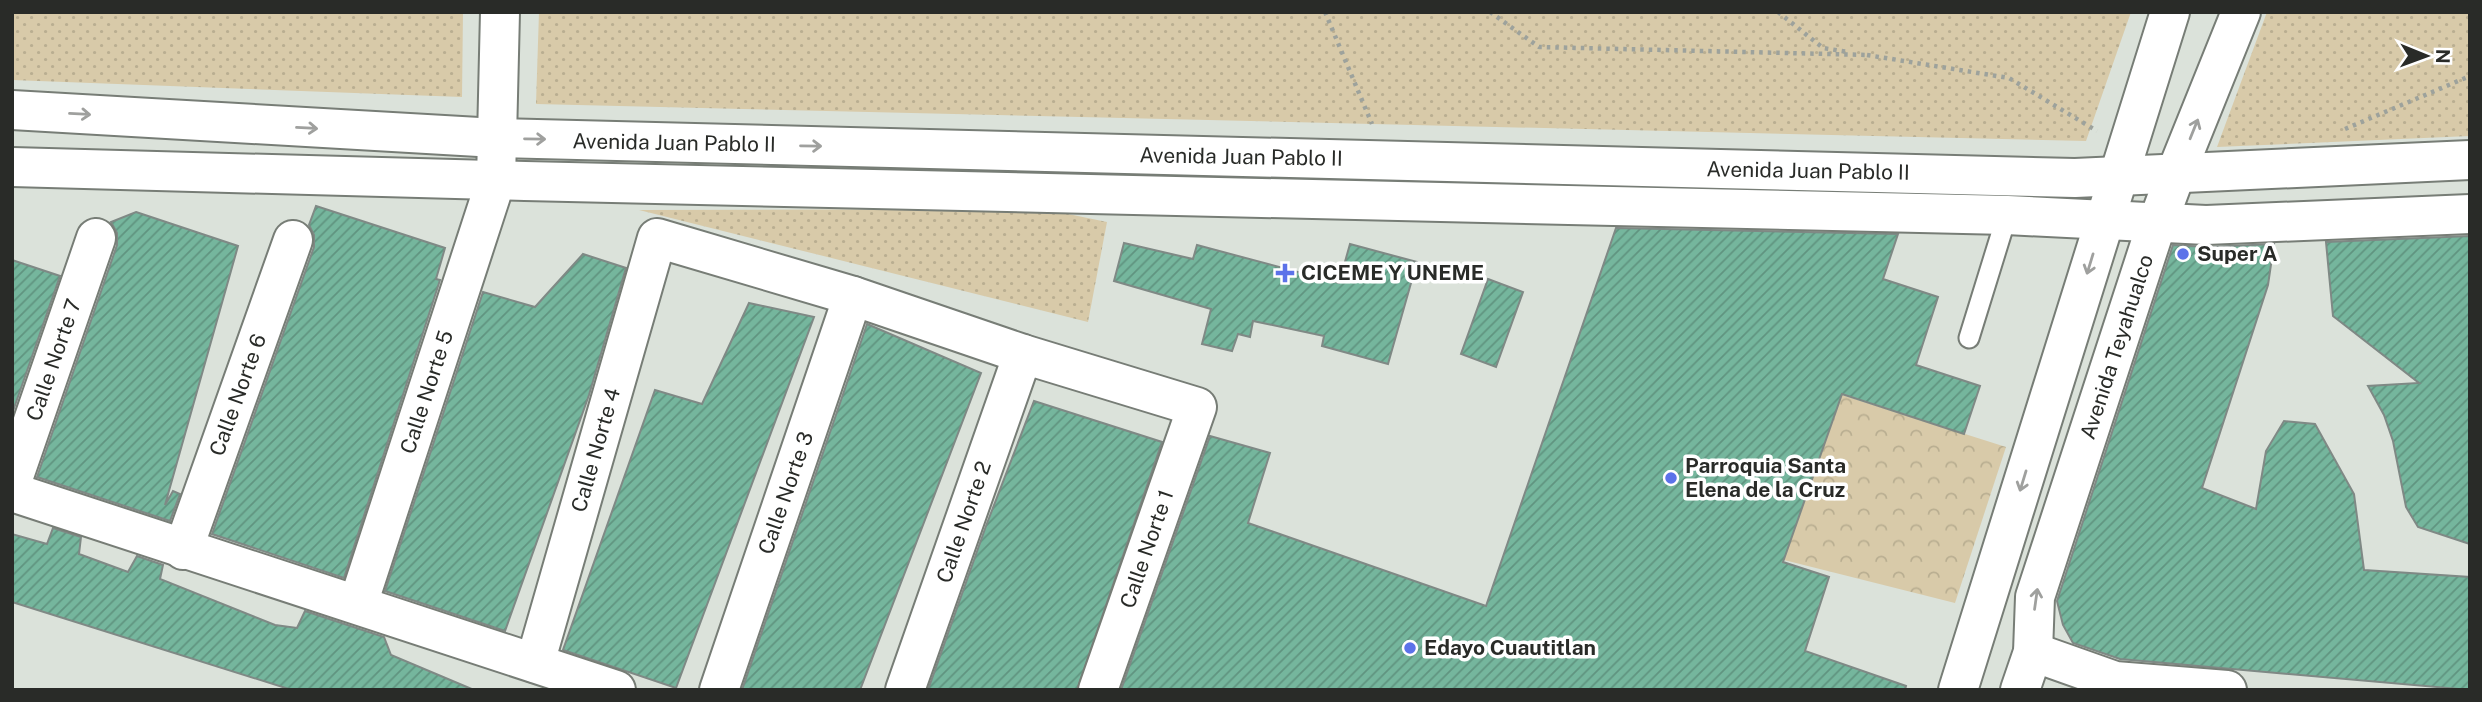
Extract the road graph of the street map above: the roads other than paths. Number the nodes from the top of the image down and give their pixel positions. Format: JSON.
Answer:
{"nodes":[{"id":1,"x":500,"y":12,"type":"edge"},
{"id":2,"x":2170,"y":12,"type":"edge"},
{"id":3,"x":2241,"y":12,"type":"edge"},
{"id":4,"x":12,"y":110,"type":"edge"},
{"id":5,"x":496,"y":138,"type":"junction"},
{"id":6,"x":2470,"y":160,"type":"edge"},
{"id":7,"x":12,"y":167,"type":"edge"},
{"id":8,"x":2176,"y":173,"type":"junction"},
{"id":9,"x":2117,"y":177,"type":"junction"},
{"id":10,"x":496,"y":180,"type":"junction"},
{"id":11,"x":2470,"y":214,"type":"edge"},
{"id":12,"x":2007,"y":215,"type":"junction"},
{"id":13,"x":2104,"y":219,"type":"junction"},
{"id":14,"x":2160,"y":222,"type":"junction"},
{"id":15,"x":96,"y":238,"type":"dead end"},
{"id":16,"x":293,"y":240,"type":"dead end"},
{"id":17,"x":853,"y":296,"type":"junction"},
{"id":18,"x":1969,"y":338,"type":"dead end"},
{"id":19,"x":1023,"y":354,"type":"junction"},
{"id":20,"x":12,"y":482,"type":"edge"},
{"id":21,"x":12,"y":492,"type":"edge"},
{"id":22,"x":183,"y":550,"type":"junction"},
{"id":23,"x":358,"y":604,"type":"junction"},
{"id":24,"x":2033,"y":652,"type":"junction"},
{"id":25,"x":535,"y":663,"type":"junction"},
{"id":26,"x":2110,"y":685,"type":"edge"},
{"id":27,"x":616,"y":690,"type":"edge"},
{"id":28,"x":719,"y":690,"type":"edge"},
{"id":29,"x":905,"y":690,"type":"edge"},
{"id":30,"x":1098,"y":690,"type":"edge"},
{"id":31,"x":1958,"y":690,"type":"edge"},
{"id":32,"x":2020,"y":690,"type":"edge"},
{"id":33,"x":2227,"y":690,"type":"edge"}],
"edges":[{"from":1,"to":5,"type":"street","name":"Calle Norte 5"},
{"from":2,"to":9,"type":"street"},
{"from":8,"to":3,"type":"street","name":"Avenida Teyahualco","one_way":true},
{"from":4,"to":5,"type":"street","name":"Avenida Juan Pablo II","one_way":true},
{"from":5,"to":9,"type":"street","name":"Avenida Juan Pablo II","one_way":true},
{"from":5,"to":10,"type":"street","name":"Calle Norte 5"},
{"from":6,"to":8,"type":"street","name":"Avenida Juan Pablo II"},
{"from":7,"to":10,"type":"street"},
{"from":8,"to":9,"type":"street","name":"Avenida Juan Pablo II"},
{"from":8,"to":14,"type":"street","name":"Avenida Teyahualco"},
{"from":9,"to":13,"type":"street"},
{"from":10,"to":12,"type":"street"},
{"from":10,"to":23,"type":"street","name":"Calle Norte 5"},
{"from":11,"to":14,"type":"street"},
{"from":12,"to":13,"type":"street"},
{"from":12,"to":18,"type":"lane"},
{"from":13,"to":14,"type":"street"},
{"from":13,"to":31,"type":"street","one_way":true},
{"from":24,"to":14,"type":"street","name":"Avenida Teyahualco","one_way":true},
{"from":15,"to":20,"type":"street","name":"Calle Norte 7"},
{"from":16,"to":22,"type":"street","name":"Calle Norte 6"},
{"from":17,"to":19,"type":"street"},
{"from":17,"to":25,"type":"street","name":"Calle Norte 4"},
{"from":17,"to":28,"type":"street","name":"Calle Norte 3"},
{"from":19,"to":29,"type":"street","name":"Calle Norte 2"},
{"from":19,"to":30,"type":"street","name":"Calle Norte 1"},
{"from":21,"to":22,"type":"street"},
{"from":22,"to":23,"type":"street"},
{"from":23,"to":25,"type":"street"},
{"from":24,"to":26,"type":"street"},
{"from":24,"to":32,"type":"street","name":"Avenida Teyahualco"},
{"from":25,"to":27,"type":"street"},
{"from":26,"to":33,"type":"street"}]}
